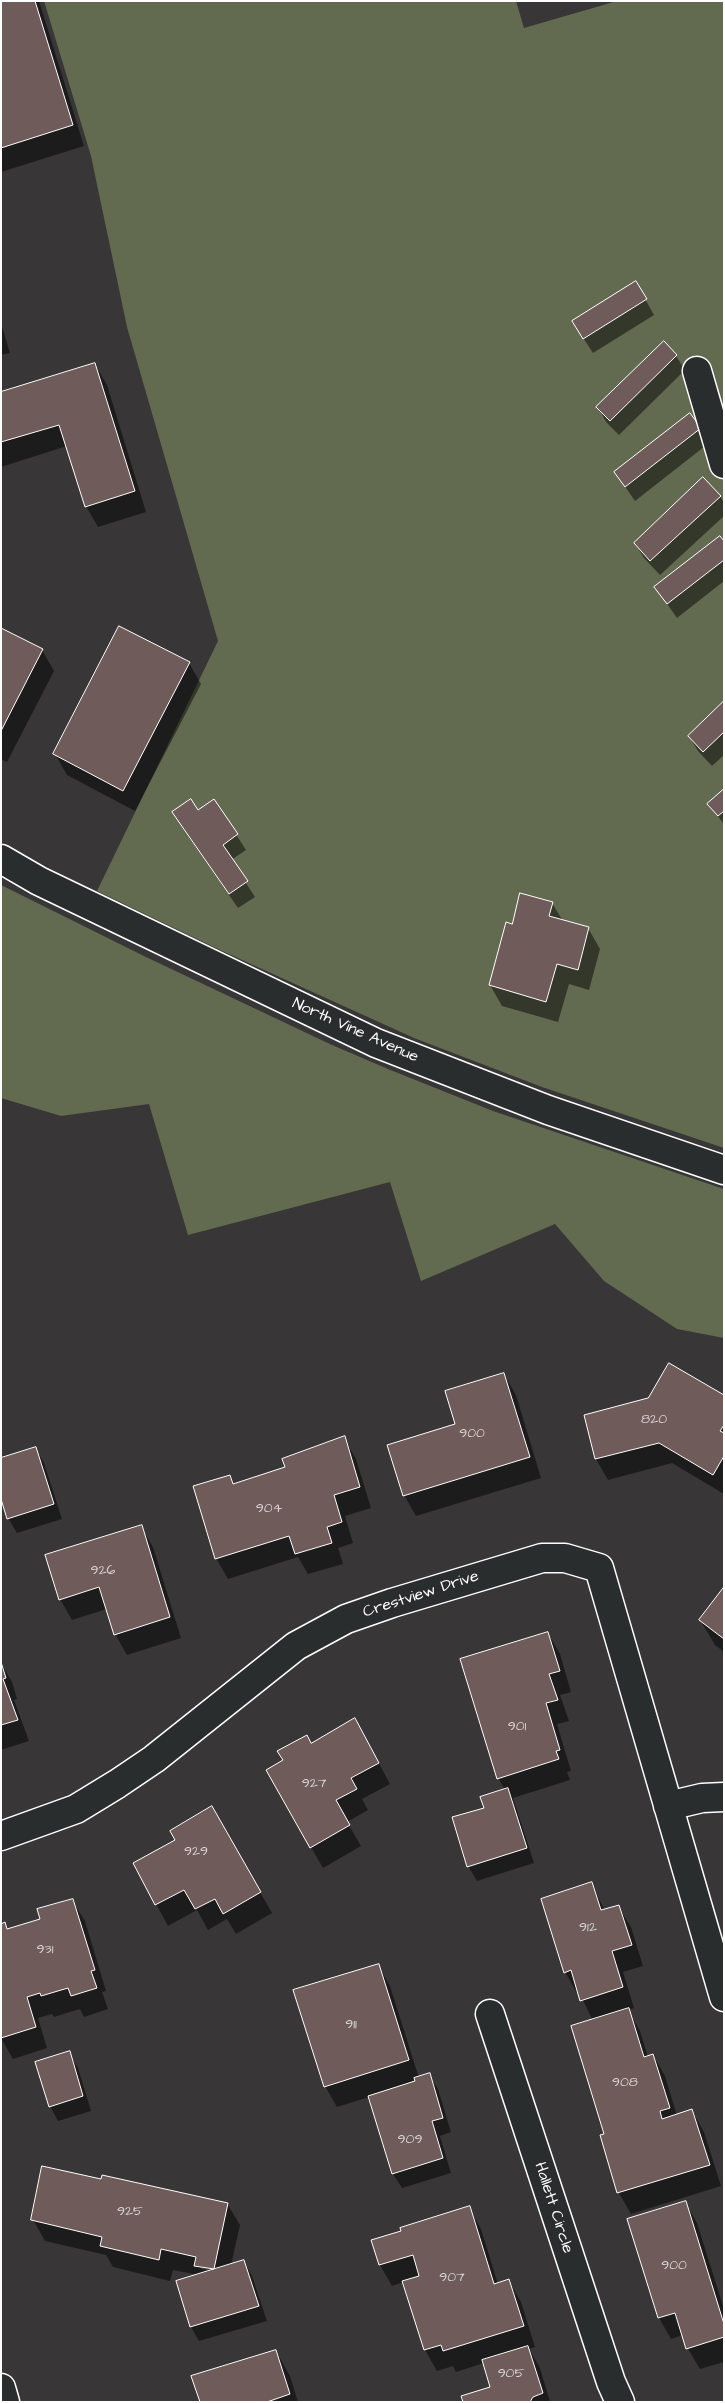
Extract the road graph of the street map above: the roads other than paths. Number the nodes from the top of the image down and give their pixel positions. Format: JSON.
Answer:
{"nodes":[{"id":1,"x":697,"y":371,"type":"dead end"},
{"id":2,"x":724,"y":464,"type":"edge"},
{"id":3,"x":1,"y":859,"type":"edge"},
{"id":4,"x":724,"y":1170,"type":"edge"},
{"id":5,"x":724,"y":1797,"type":"edge"},
{"id":6,"x":668,"y":1806,"type":"junction"},
{"id":7,"x":1,"y":1836,"type":"edge"},
{"id":8,"x":724,"y":1997,"type":"edge"},
{"id":9,"x":490,"y":2014,"type":"dead end"},
{"id":10,"x":1,"y":2388,"type":"edge"},
{"id":11,"x":5,"y":2402,"type":"edge"},
{"id":12,"x":620,"y":2402,"type":"edge"}],
"edges":[{"from":1,"to":2,"type":"street"},
{"from":3,"to":4,"type":"street","name":"North Vine Avenue"},
{"from":5,"to":6,"type":"street"},
{"from":6,"to":7,"type":"street","name":"Crestview Drive"},
{"from":6,"to":8,"type":"street","name":"Crestview Drive"},
{"from":9,"to":12,"type":"street","name":"Hallett Circle"},
{"from":10,"to":11,"type":"street"}]}
